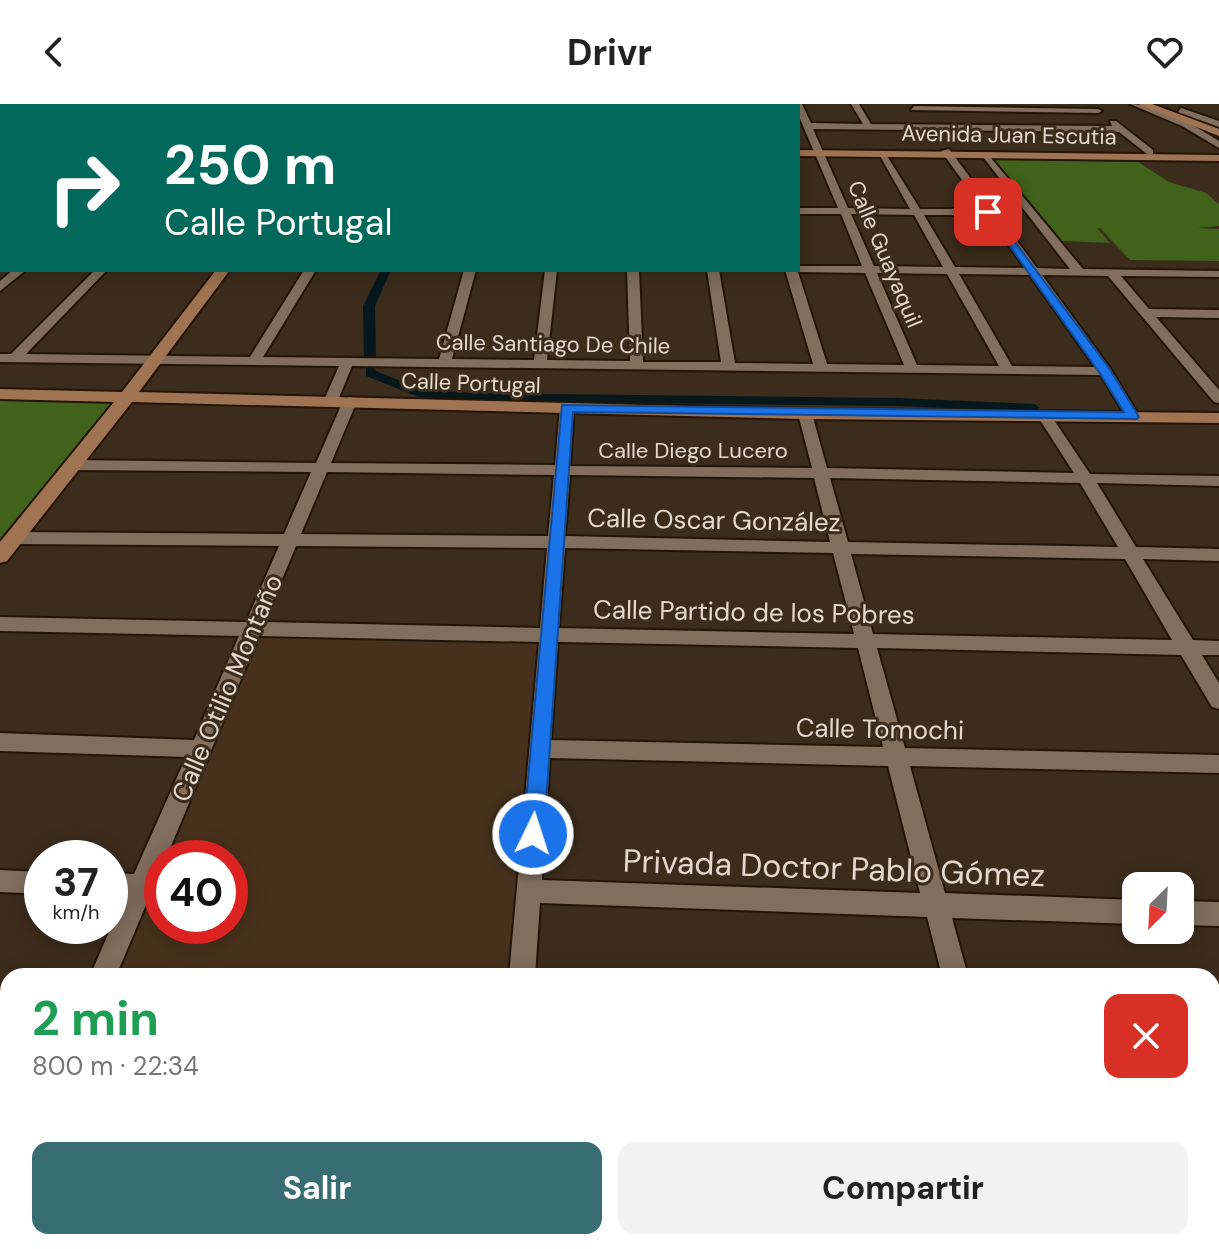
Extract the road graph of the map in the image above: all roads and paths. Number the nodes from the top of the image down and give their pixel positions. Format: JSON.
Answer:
{"nodes":[{"id":1,"x":855,"y":104,"type":"edge"},
{"id":2,"x":1086,"y":104,"type":"edge"},
{"id":3,"x":1134,"y":104,"type":"edge"},
{"id":4,"x":1143,"y":104,"type":"edge"},
{"id":5,"x":1153,"y":104,"type":"edge"},
{"id":6,"x":1165,"y":104,"type":"edge"},
{"id":7,"x":912,"y":106,"type":"edge"},
{"id":8,"x":800,"y":108,"type":"edge"},
{"id":9,"x":1098,"y":111,"type":"junction"},
{"id":10,"x":808,"y":126,"type":"junction"},
{"id":11,"x":869,"y":127,"type":"junction"},
{"id":12,"x":928,"y":127,"type":"junction"},
{"id":13,"x":1121,"y":129,"type":"junction"},
{"id":14,"x":1217,"y":142,"type":"edge"},
{"id":15,"x":800,"y":151,"type":"edge"},
{"id":16,"x":819,"y":151,"type":"junction"},
{"id":17,"x":1150,"y":152,"type":"junction"},
{"id":18,"x":947,"y":153,"type":"junction"},
{"id":19,"x":884,"y":154,"type":"junction"},
{"id":20,"x":986,"y":155,"type":"junction"},
{"id":21,"x":1171,"y":155,"type":"junction"},
{"id":22,"x":800,"y":211,"type":"edge"},
{"id":23,"x":845,"y":211,"type":"junction"},
{"id":24,"x":916,"y":212,"type":"junction"},
{"id":25,"x":988,"y":212,"type":"junction"},
{"id":26,"x":800,"y":269,"type":"edge"},
{"id":27,"x":871,"y":269,"type":"junction"},
{"id":28,"x":951,"y":271,"type":"junction"},
{"id":29,"x":1033,"y":271,"type":"junction"},
{"id":30,"x":18,"y":272,"type":"edge"},
{"id":31,"x":99,"y":272,"type":"edge"},
{"id":32,"x":222,"y":272,"type":"edge"},
{"id":33,"x":309,"y":272,"type":"edge"},
{"id":34,"x":469,"y":272,"type":"edge"},
{"id":35,"x":551,"y":272,"type":"edge"},
{"id":36,"x":633,"y":272,"type":"edge"},
{"id":37,"x":713,"y":272,"type":"edge"},
{"id":38,"x":792,"y":272,"type":"edge"},
{"id":39,"x":1079,"y":272,"type":"junction"},
{"id":40,"x":1112,"y":273,"type":"junction"},
{"id":41,"x":1219,"y":274,"type":"edge"},
{"id":42,"x":0,"y":287,"type":"edge"},
{"id":43,"x":1146,"y":313,"type":"junction"},
{"id":44,"x":1217,"y":316,"type":"edge"},
{"id":45,"x":7,"y":358,"type":"edge"},
{"id":46,"x":156,"y":360,"type":"junction"},
{"id":47,"x":254,"y":361,"type":"junction"},
{"id":48,"x":347,"y":362,"type":"junction"},
{"id":49,"x":444,"y":364,"type":"junction"},
{"id":50,"x":540,"y":365,"type":"junction"},
{"id":51,"x":637,"y":367,"type":"junction"},
{"id":52,"x":729,"y":368,"type":"junction"},
{"id":53,"x":822,"y":370,"type":"junction"},
{"id":54,"x":913,"y":370,"type":"junction"},
{"id":55,"x":1008,"y":370,"type":"junction"},
{"id":56,"x":1105,"y":371,"type":"junction"},
{"id":57,"x":0,"y":394,"type":"edge"},
{"id":58,"x":128,"y":396,"type":"junction"},
{"id":59,"x":1219,"y":399,"type":"edge"},
{"id":60,"x":340,"y":400,"type":"junction"},
{"id":61,"x":567,"y":408,"type":"junction"},
{"id":62,"x":805,"y":414,"type":"junction"},
{"id":63,"x":1045,"y":417,"type":"junction"},
{"id":64,"x":1133,"y":417,"type":"junction"},
{"id":65,"x":1219,"y":418,"type":"edge"},
{"id":66,"x":71,"y":465,"type":"junction"},
{"id":67,"x":322,"y":467,"type":"junction"},
{"id":68,"x":562,"y":471,"type":"junction"},
{"id":69,"x":822,"y":473,"type":"junction"},
{"id":70,"x":1086,"y":479,"type":"junction"},
{"id":71,"x":1219,"y":481,"type":"edge"},
{"id":72,"x":15,"y":538,"type":"junction"},
{"id":73,"x":290,"y":539,"type":"junction"},
{"id":74,"x":556,"y":542,"type":"junction"},
{"id":75,"x":841,"y":549,"type":"junction"},
{"id":76,"x":1131,"y":553,"type":"junction"},
{"id":77,"x":1219,"y":555,"type":"edge"},
{"id":78,"x":0,"y":556,"type":"edge"},
{"id":79,"x":0,"y":624,"type":"edge"},
{"id":80,"x":253,"y":629,"type":"junction"},
{"id":81,"x":549,"y":634,"type":"junction"},
{"id":82,"x":866,"y":640,"type":"junction"},
{"id":83,"x":1188,"y":647,"type":"junction"},
{"id":84,"x":1219,"y":648,"type":"edge"},
{"id":85,"x":1219,"y":701,"type":"edge"},
{"id":86,"x":0,"y":742,"type":"edge"},
{"id":87,"x":202,"y":749,"type":"junction"},
{"id":88,"x":540,"y":749,"type":"junction"},
{"id":89,"x":896,"y":757,"type":"junction"},
{"id":90,"x":1219,"y":764,"type":"edge"},
{"id":91,"x":0,"y":881,"type":"edge"},
{"id":92,"x":24,"y":882,"type":"edge"},
{"id":93,"x":128,"y":886,"type":"edge"},
{"id":94,"x":142,"y":886,"type":"junction"},
{"id":95,"x":529,"y":891,"type":"junction"},
{"id":96,"x":936,"y":906,"type":"junction"},
{"id":97,"x":1122,"y":912,"type":"edge"},
{"id":98,"x":1194,"y":913,"type":"edge"},
{"id":99,"x":1219,"y":914,"type":"edge"},
{"id":100,"x":106,"y":968,"type":"edge"},
{"id":101,"x":523,"y":968,"type":"edge"},
{"id":102,"x":953,"y":968,"type":"edge"}],
"edges":[{"from":1,"to":11,"type":"street"},
{"from":2,"to":9,"type":"street"},
{"from":3,"to":14,"type":"street"},
{"from":4,"to":14,"type":"main road"},
{"from":5,"to":14,"type":"main road"},
{"from":6,"to":14,"type":"street"},
{"from":7,"to":9,"type":"street"},
{"from":7,"to":12,"type":"street"},
{"from":8,"to":10,"type":"street","name":"Calle Guayaquil"},
{"from":9,"to":13,"type":"street"},
{"from":10,"to":11,"type":"street"},
{"from":10,"to":16,"type":"street","name":"Calle Guayaquil"},
{"from":11,"to":12,"type":"street"},
{"from":12,"to":13,"type":"street"},
{"from":13,"to":17,"type":"street"},
{"from":14,"to":21,"type":"main road"},
{"from":14,"to":21,"type":"main road"},
{"from":15,"to":16,"type":"main road","name":"Avenida Juan Escutia"},
{"from":16,"to":18,"type":"main road","name":"Avenida Juan Escutia"},
{"from":16,"to":19,"type":"main road","name":"Avenida Juan Escutia"},
{"from":16,"to":23,"type":"street","name":"Calle Guayaquil"},
{"from":17,"to":18,"type":"main road","name":"Avenida Juan Escutia"},
{"from":17,"to":21,"type":"main road","name":"Avenida Juan Escutia"},
{"from":18,"to":19,"type":"main road","name":"Avenida Juan Escutia"},
{"from":18,"to":20,"type":"main road","name":"Avenida Juan Escutia"},
{"from":18,"to":25,"type":"street"},
{"from":19,"to":24,"type":"street"},
{"from":20,"to":21,"type":"main road","name":"Avenida Juan Escutia"},
{"from":20,"to":39,"type":"street"},
{"from":22,"to":23,"type":"street"},
{"from":23,"to":24,"type":"street"},
{"from":23,"to":27,"type":"street","name":"Calle Guayaquil"},
{"from":24,"to":25,"type":"street"},
{"from":24,"to":28,"type":"street"},
{"from":25,"to":29,"type":"street"},
{"from":26,"to":27,"type":"street"},
{"from":27,"to":28,"type":"street"},
{"from":27,"to":54,"type":"street","name":"Calle Guayaquil"},
{"from":28,"to":29,"type":"street"},
{"from":28,"to":55,"type":"street"},
{"from":29,"to":39,"type":"street"},
{"from":29,"to":56,"type":"street"},
{"from":30,"to":42,"type":"street"},
{"from":31,"to":45,"type":"street"},
{"from":32,"to":46,"type":"main road"},
{"from":33,"to":47,"type":"street"},
{"from":34,"to":49,"type":"street"},
{"from":35,"to":50,"type":"street"},
{"from":36,"to":51,"type":"street"},
{"from":37,"to":52,"type":"street"},
{"from":38,"to":53,"type":"street"},
{"from":39,"to":40,"type":"street"},
{"from":40,"to":41,"type":"street"},
{"from":40,"to":43,"type":"street"},
{"from":43,"to":44,"type":"street"},
{"from":43,"to":59,"type":"street"},
{"from":45,"to":46,"type":"street","name":"Calle Santiago De Chile"},
{"from":46,"to":47,"type":"street","name":"Calle Santiago De Chile"},
{"from":46,"to":58,"type":"main road"},
{"from":47,"to":48,"type":"street","name":"Calle Santiago De Chile"},
{"from":48,"to":49,"type":"street","name":"Calle Santiago De Chile"},
{"from":48,"to":60,"type":"street","name":"Calle Otilio Montaño"},
{"from":49,"to":50,"type":"street","name":"Calle Santiago De Chile"},
{"from":50,"to":51,"type":"street","name":"Calle Santiago De Chile"},
{"from":51,"to":52,"type":"street","name":"Calle Santiago De Chile"},
{"from":52,"to":53,"type":"street","name":"Calle Santiago De Chile"},
{"from":53,"to":54,"type":"street","name":"Calle Santiago De Chile"},
{"from":54,"to":55,"type":"street","name":"Calle Santiago De Chile"},
{"from":55,"to":56,"type":"street","name":"Calle Santiago De Chile"},
{"from":56,"to":64,"type":"street"},
{"from":57,"to":58,"type":"main road","name":"Calle Portugal"},
{"from":58,"to":60,"type":"main road","name":"Calle Portugal"},
{"from":58,"to":66,"type":"main road"},
{"from":60,"to":61,"type":"main road","name":"Calle Portugal"},
{"from":60,"to":67,"type":"street","name":"Calle Otilio Montaño"},
{"from":61,"to":62,"type":"main road","name":"Calle Portugal"},
{"from":61,"to":68,"type":"street"},
{"from":62,"to":63,"type":"main road","name":"Calle Portugal"},
{"from":62,"to":69,"type":"street"},
{"from":63,"to":64,"type":"main road","name":"Calle Portugal"},
{"from":63,"to":70,"type":"street"},
{"from":64,"to":65,"type":"main road","name":"Calle Portugal"},
{"from":66,"to":67,"type":"street","name":"Calle Diego Lucero"},
{"from":66,"to":72,"type":"main road"},
{"from":67,"to":68,"type":"street","name":"Calle Diego Lucero"},
{"from":67,"to":73,"type":"street","name":"Calle Otilio Montaño"},
{"from":68,"to":69,"type":"street","name":"Calle Diego Lucero"},
{"from":68,"to":74,"type":"street"},
{"from":69,"to":70,"type":"street","name":"Calle Diego Lucero"},
{"from":69,"to":75,"type":"street"},
{"from":70,"to":71,"type":"street","name":"Calle Diego Lucero"},
{"from":70,"to":76,"type":"street"},
{"from":72,"to":73,"type":"street","name":"Calle Oscar González"},
{"from":72,"to":78,"type":"main road"},
{"from":73,"to":74,"type":"street","name":"Calle Oscar González"},
{"from":73,"to":80,"type":"street","name":"Calle Otilio Montaño"},
{"from":74,"to":75,"type":"street","name":"Calle Oscar González"},
{"from":74,"to":81,"type":"street"},
{"from":75,"to":76,"type":"street","name":"Calle Oscar González"},
{"from":75,"to":82,"type":"street"},
{"from":76,"to":77,"type":"street","name":"Calle Oscar González"},
{"from":76,"to":83,"type":"street"},
{"from":79,"to":80,"type":"street","name":"Calle Partido de los Pobres"},
{"from":80,"to":81,"type":"street","name":"Calle Partido de los Pobres"},
{"from":80,"to":87,"type":"street","name":"Calle Otilio Montaño"},
{"from":81,"to":82,"type":"street","name":"Calle Partido de los Pobres"},
{"from":81,"to":88,"type":"street"},
{"from":82,"to":83,"type":"street","name":"Calle Partido de los Pobres"},
{"from":82,"to":89,"type":"street"},
{"from":83,"to":84,"type":"street","name":"Calle Partido de los Pobres"},
{"from":83,"to":85,"type":"street"},
{"from":86,"to":87,"type":"street"},
{"from":87,"to":94,"type":"street","name":"Calle Otilio Montaño"},
{"from":88,"to":89,"type":"street","name":"Calle Tomochi"},
{"from":88,"to":95,"type":"street"},
{"from":89,"to":90,"type":"street","name":"Calle Tomochi"},
{"from":89,"to":96,"type":"street"},
{"from":91,"to":92,"type":"street"},
{"from":93,"to":94,"type":"street"},
{"from":94,"to":100,"type":"street","name":"Calle Otilio Montaño"},
{"from":95,"to":96,"type":"street","name":"Privada Doctor Pablo Gómez"},
{"from":95,"to":101,"type":"street"},
{"from":96,"to":97,"type":"street","name":"Privada Doctor Pablo Gómez"},
{"from":96,"to":102,"type":"street"},
{"from":98,"to":99,"type":"street"}]}
